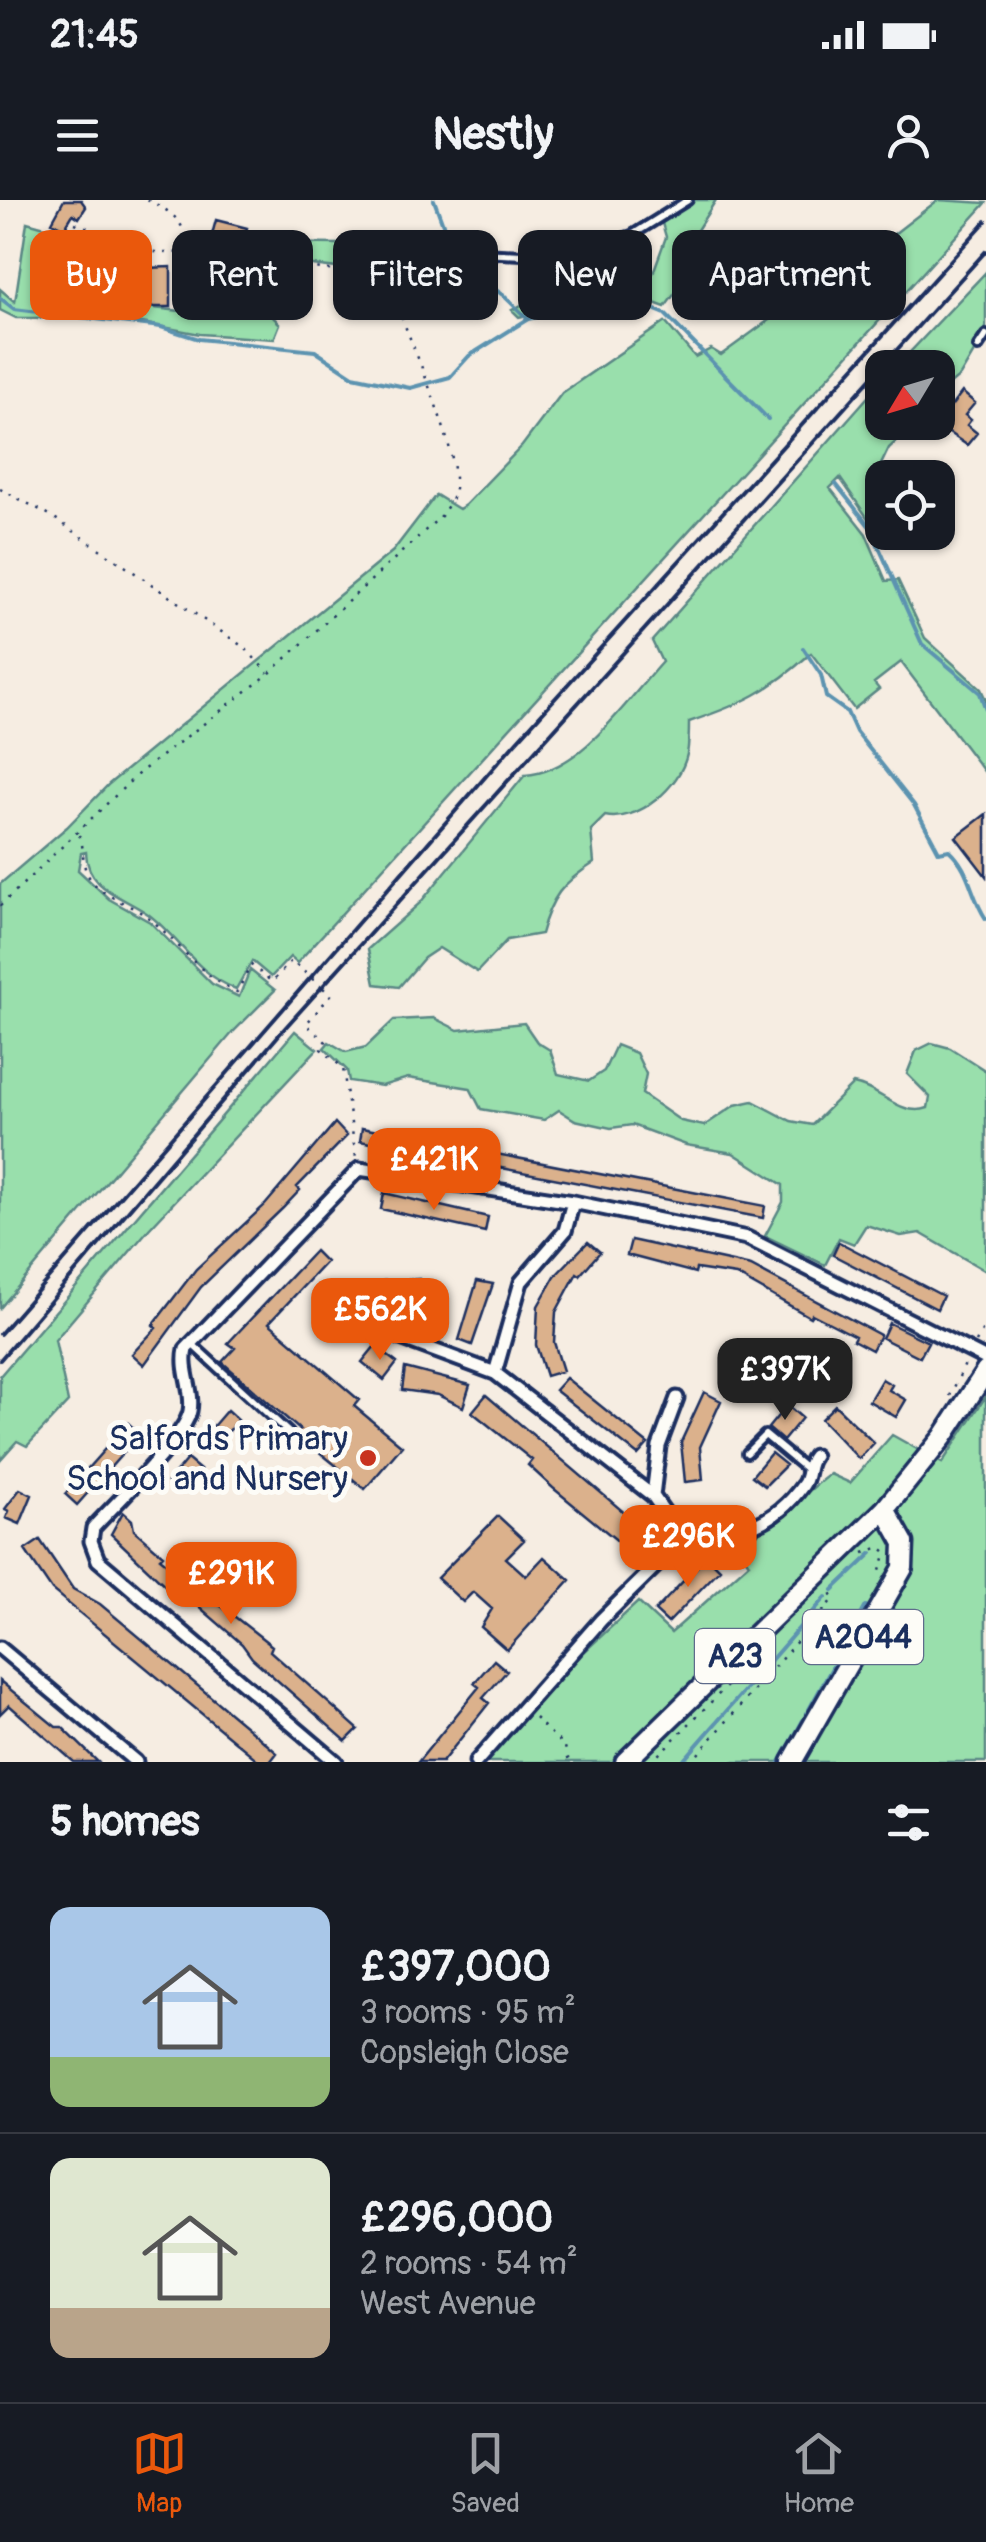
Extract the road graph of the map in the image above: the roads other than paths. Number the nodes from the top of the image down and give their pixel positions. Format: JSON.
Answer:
{"nodes":[{"id":1,"x":688,"y":200,"type":"edge"},
{"id":2,"x":498,"y":254,"type":"edge"},
{"id":3,"x":986,"y":335,"type":"edge"},
{"id":4,"x":978,"y":347,"type":"dead end"},
{"id":5,"x":573,"y":1202,"type":"junction"},
{"id":6,"x":401,"y":1338,"type":"dead end"},
{"id":7,"x":191,"y":1343,"type":"junction"},
{"id":8,"x":986,"y":1359,"type":"edge"},
{"id":9,"x":986,"y":1371,"type":"edge"},
{"id":10,"x":496,"y":1372,"type":"junction"},
{"id":11,"x":677,"y":1398,"type":"dead end"},
{"id":12,"x":289,"y":1433,"type":"dead end"},
{"id":13,"x":747,"y":1453,"type":"dead end"},
{"id":14,"x":814,"y":1456,"type":"dead end"},
{"id":15,"x":807,"y":1470,"type":"junction"},
{"id":16,"x":653,"y":1496,"type":"junction"},
{"id":17,"x":885,"y":1509,"type":"junction"},
{"id":18,"x":683,"y":1539,"type":"junction"},
{"id":19,"x":0,"y":1648,"type":"edge"},
{"id":20,"x":136,"y":1762,"type":"edge"},
{"id":21,"x":336,"y":1762,"type":"edge"},
{"id":22,"x":476,"y":1762,"type":"edge"},
{"id":23,"x":625,"y":1762,"type":"edge"},
{"id":24,"x":792,"y":1762,"type":"edge"}],
"edges":[{"from":1,"to":2,"type":"lane"},
{"from":3,"to":4,"type":"lane"},
{"from":5,"to":7,"type":"street"},
{"from":5,"to":8,"type":"street"},
{"from":5,"to":10,"type":"street"},
{"from":6,"to":10,"type":"street"},
{"from":7,"to":12,"type":"lane"},
{"from":7,"to":21,"type":"street"},
{"from":9,"to":17,"type":"main road","number":"A23"},
{"from":10,"to":16,"type":"street"},
{"from":11,"to":16,"type":"street"},
{"from":13,"to":15,"type":"lane"},
{"from":14,"to":15,"type":"street"},
{"from":15,"to":18,"type":"street"},
{"from":16,"to":18,"type":"street"},
{"from":17,"to":23,"type":"main road","number":"A23"},
{"from":17,"to":24,"type":"main road","number":"A2044"},
{"from":18,"to":22,"type":"street"},
{"from":19,"to":20,"type":"street"}]}
